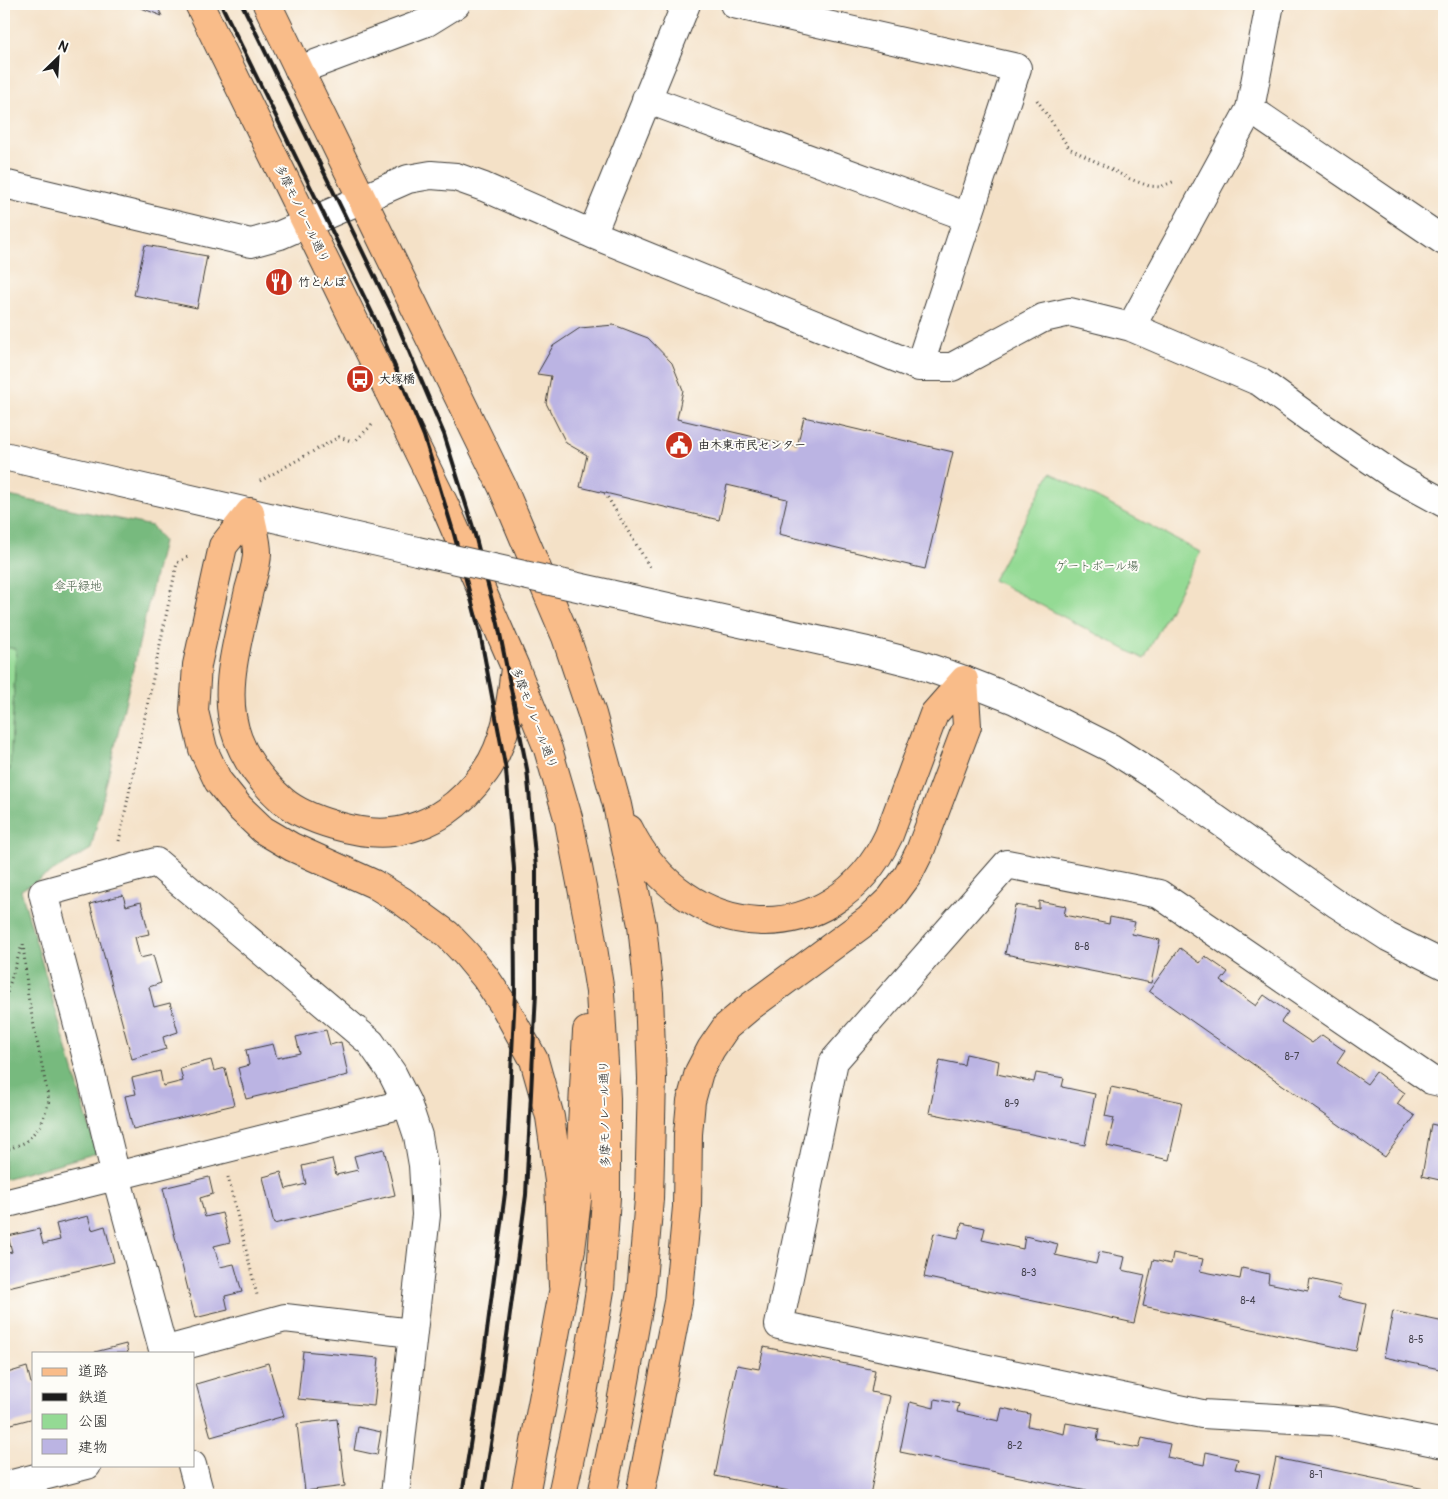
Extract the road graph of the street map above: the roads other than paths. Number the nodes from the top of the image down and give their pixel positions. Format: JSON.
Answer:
{"nodes":[{"id":1,"x":199,"y":4,"type":"edge"},
{"id":2,"x":267,"y":4,"type":"edge"},
{"id":3,"x":456,"y":4,"type":"edge"},
{"id":4,"x":686,"y":4,"type":"edge"},
{"id":5,"x":734,"y":4,"type":"edge"},
{"id":6,"x":1270,"y":4,"type":"edge"},
{"id":7,"x":299,"y":70,"type":"junction"},
{"id":8,"x":646,"y":99,"type":"junction"},
{"id":9,"x":1250,"y":109,"type":"junction"},
{"id":10,"x":4,"y":184,"type":"edge"},
{"id":11,"x":362,"y":199,"type":"junction"},
{"id":12,"x":968,"y":217,"type":"junction"},
{"id":13,"x":306,"y":223,"type":"junction"},
{"id":14,"x":592,"y":234,"type":"junction"},
{"id":15,"x":1444,"y":241,"type":"edge"},
{"id":16,"x":1131,"y":328,"type":"junction"},
{"id":17,"x":919,"y":367,"type":"junction"},
{"id":18,"x":4,"y":456,"type":"edge"},
{"id":19,"x":1444,"y":503,"type":"edge"},
{"id":20,"x":250,"y":512,"type":"junction"},
{"id":21,"x":515,"y":667,"type":"junction"},
{"id":22,"x":964,"y":680,"type":"junction"},
{"id":23,"x":617,"y":805,"type":"junction"},
{"id":24,"x":590,"y":929,"type":"junction"},
{"id":25,"x":1444,"y":965,"type":"edge"},
{"id":26,"x":1444,"y":1083,"type":"edge"},
{"id":27,"x":406,"y":1103,"type":"junction"},
{"id":28,"x":116,"y":1176,"type":"junction"},
{"id":29,"x":4,"y":1204,"type":"edge"},
{"id":30,"x":563,"y":1286,"type":"junction"},
{"id":31,"x":641,"y":1293,"type":"junction"},
{"id":32,"x":412,"y":1333,"type":"junction"},
{"id":33,"x":163,"y":1352,"type":"edge"},
{"id":34,"x":1444,"y":1444,"type":"edge"},
{"id":35,"x":651,"y":1445,"type":"junction"},
{"id":36,"x":83,"y":1466,"type":"edge"},
{"id":37,"x":192,"y":1466,"type":"edge"},
{"id":38,"x":4,"y":1486,"type":"edge"},
{"id":39,"x":200,"y":1495,"type":"edge"},
{"id":40,"x":394,"y":1495,"type":"edge"},
{"id":41,"x":525,"y":1495,"type":"edge"},
{"id":42,"x":562,"y":1495,"type":"edge"},
{"id":43,"x":602,"y":1495,"type":"edge"},
{"id":44,"x":640,"y":1495,"type":"edge"}],
"edges":[{"from":1,"to":13,"type":"main road","name":"多摩モノレール通り"},
{"from":2,"to":7,"type":"main road"},
{"from":3,"to":7,"type":"street"},
{"from":4,"to":8,"type":"street"},
{"from":5,"to":12,"type":"street"},
{"from":6,"to":9,"type":"street"},
{"from":7,"to":11,"type":"main road"},
{"from":8,"to":12,"type":"street"},
{"from":8,"to":14,"type":"street"},
{"from":9,"to":15,"type":"street"},
{"from":9,"to":16,"type":"street"},
{"from":10,"to":13,"type":"street"},
{"from":11,"to":13,"type":"street"},
{"from":11,"to":14,"type":"street"},
{"from":11,"to":23,"type":"main road"},
{"from":12,"to":17,"type":"street"},
{"from":13,"to":21,"type":"main road","name":"多摩モノレール通り"},
{"from":14,"to":17,"type":"street"},
{"from":16,"to":17,"type":"street"},
{"from":16,"to":19,"type":"street"},
{"from":18,"to":20,"type":"street"},
{"from":20,"to":21,"type":"main road"},
{"from":20,"to":22,"type":"street","bridge":true},
{"from":20,"to":30,"type":"main road"},
{"from":21,"to":24,"type":"main road","name":"多摩モノレール通り"},
{"from":22,"to":23,"type":"main road"},
{"from":22,"to":25,"type":"street"},
{"from":22,"to":35,"type":"main road"},
{"from":23,"to":31,"type":"main road"},
{"from":24,"to":30,"type":"main road"},
{"from":24,"to":42,"type":"main road","name":"多摩モノレール通り"},
{"from":26,"to":34,"type":"street"},
{"from":27,"to":28,"type":"street"},
{"from":27,"to":28,"type":"street"},
{"from":27,"to":32,"type":"street"},
{"from":28,"to":29,"type":"street"},
{"from":28,"to":33,"type":"street"},
{"from":30,"to":41,"type":"main road"},
{"from":31,"to":35,"type":"main road"},
{"from":31,"to":43,"type":"main road"},
{"from":32,"to":33,"type":"street"},
{"from":32,"to":40,"type":"street"},
{"from":35,"to":44,"type":"main road"},
{"from":36,"to":38,"type":"street"},
{"from":37,"to":39,"type":"street"}]}
